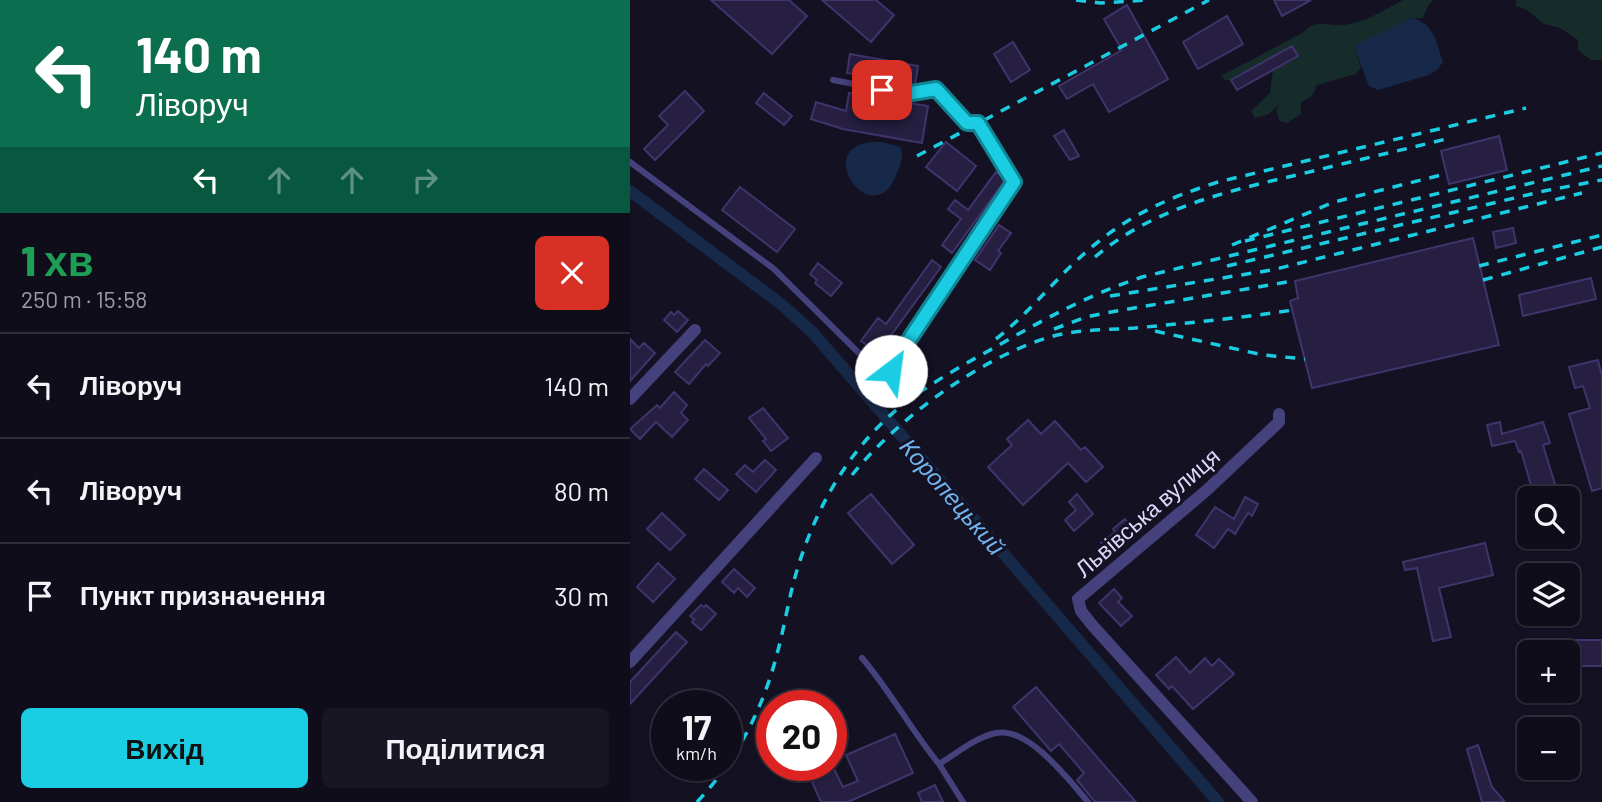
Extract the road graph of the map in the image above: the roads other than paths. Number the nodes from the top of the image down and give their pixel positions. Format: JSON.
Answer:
{"nodes":[{"id":1,"x":833,"y":80,"type":"dead end"},
{"id":2,"x":630,"y":162,"type":"edge"},
{"id":3,"x":695,"y":330,"type":"dead end"},
{"id":4,"x":630,"y":399,"type":"edge"},
{"id":5,"x":1279,"y":414,"type":"dead end"},
{"id":6,"x":816,"y":458,"type":"dead end"},
{"id":7,"x":862,"y":658,"type":"dead end"},
{"id":8,"x":630,"y":662,"type":"edge"},
{"id":9,"x":939,"y":764,"type":"junction"},
{"id":10,"x":1086,"y":801,"type":"edge"},
{"id":11,"x":962,"y":802,"type":"edge"},
{"id":12,"x":1252,"y":802,"type":"edge"}],
"edges":[{"from":1,"to":2,"type":"lane"},
{"from":3,"to":4,"type":"street"},
{"from":5,"to":12,"type":"street","name":"Львівська вулиця"},
{"from":6,"to":8,"type":"street"},
{"from":7,"to":9,"type":"lane"},
{"from":9,"to":10,"type":"lane"},
{"from":9,"to":11,"type":"lane"}]}
